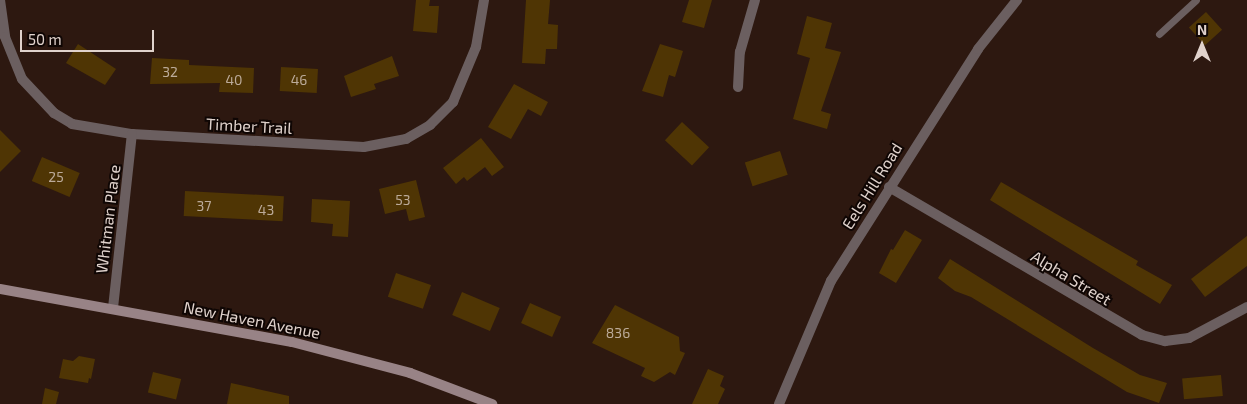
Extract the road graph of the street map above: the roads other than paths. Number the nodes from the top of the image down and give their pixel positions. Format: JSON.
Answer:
{"nodes":[{"id":1,"x":0,"y":0,"type":"edge"},
{"id":2,"x":484,"y":0,"type":"edge"},
{"id":3,"x":755,"y":0,"type":"edge"},
{"id":4,"x":1017,"y":0,"type":"edge"},
{"id":5,"x":1196,"y":0,"type":"edge"},
{"id":6,"x":1159,"y":34,"type":"dead end"},
{"id":7,"x":738,"y":87,"type":"dead end"},
{"id":8,"x":132,"y":134,"type":"junction"},
{"id":9,"x":888,"y":187,"type":"junction"},
{"id":10,"x":0,"y":289,"type":"edge"},
{"id":11,"x":1247,"y":307,"type":"edge"},
{"id":12,"x":113,"y":308,"type":"junction"},
{"id":13,"x":492,"y":404,"type":"edge"},
{"id":14,"x":778,"y":404,"type":"edge"}],
"edges":[{"from":1,"to":8,"type":"street","name":"Timber Trail"},
{"from":2,"to":8,"type":"street","name":"Timber Trail"},
{"from":3,"to":7,"type":"street"},
{"from":4,"to":9,"type":"street","name":"Eels Hill Road"},
{"from":5,"to":6,"type":"lane"},
{"from":8,"to":12,"type":"street","name":"Whitman Place"},
{"from":9,"to":11,"type":"street","name":"Alpha Street"},
{"from":9,"to":14,"type":"street","name":"Eels Hill Road"},
{"from":10,"to":12,"type":"main road","name":"New Haven Avenue"},
{"from":12,"to":13,"type":"main road","name":"New Haven Avenue"}]}
